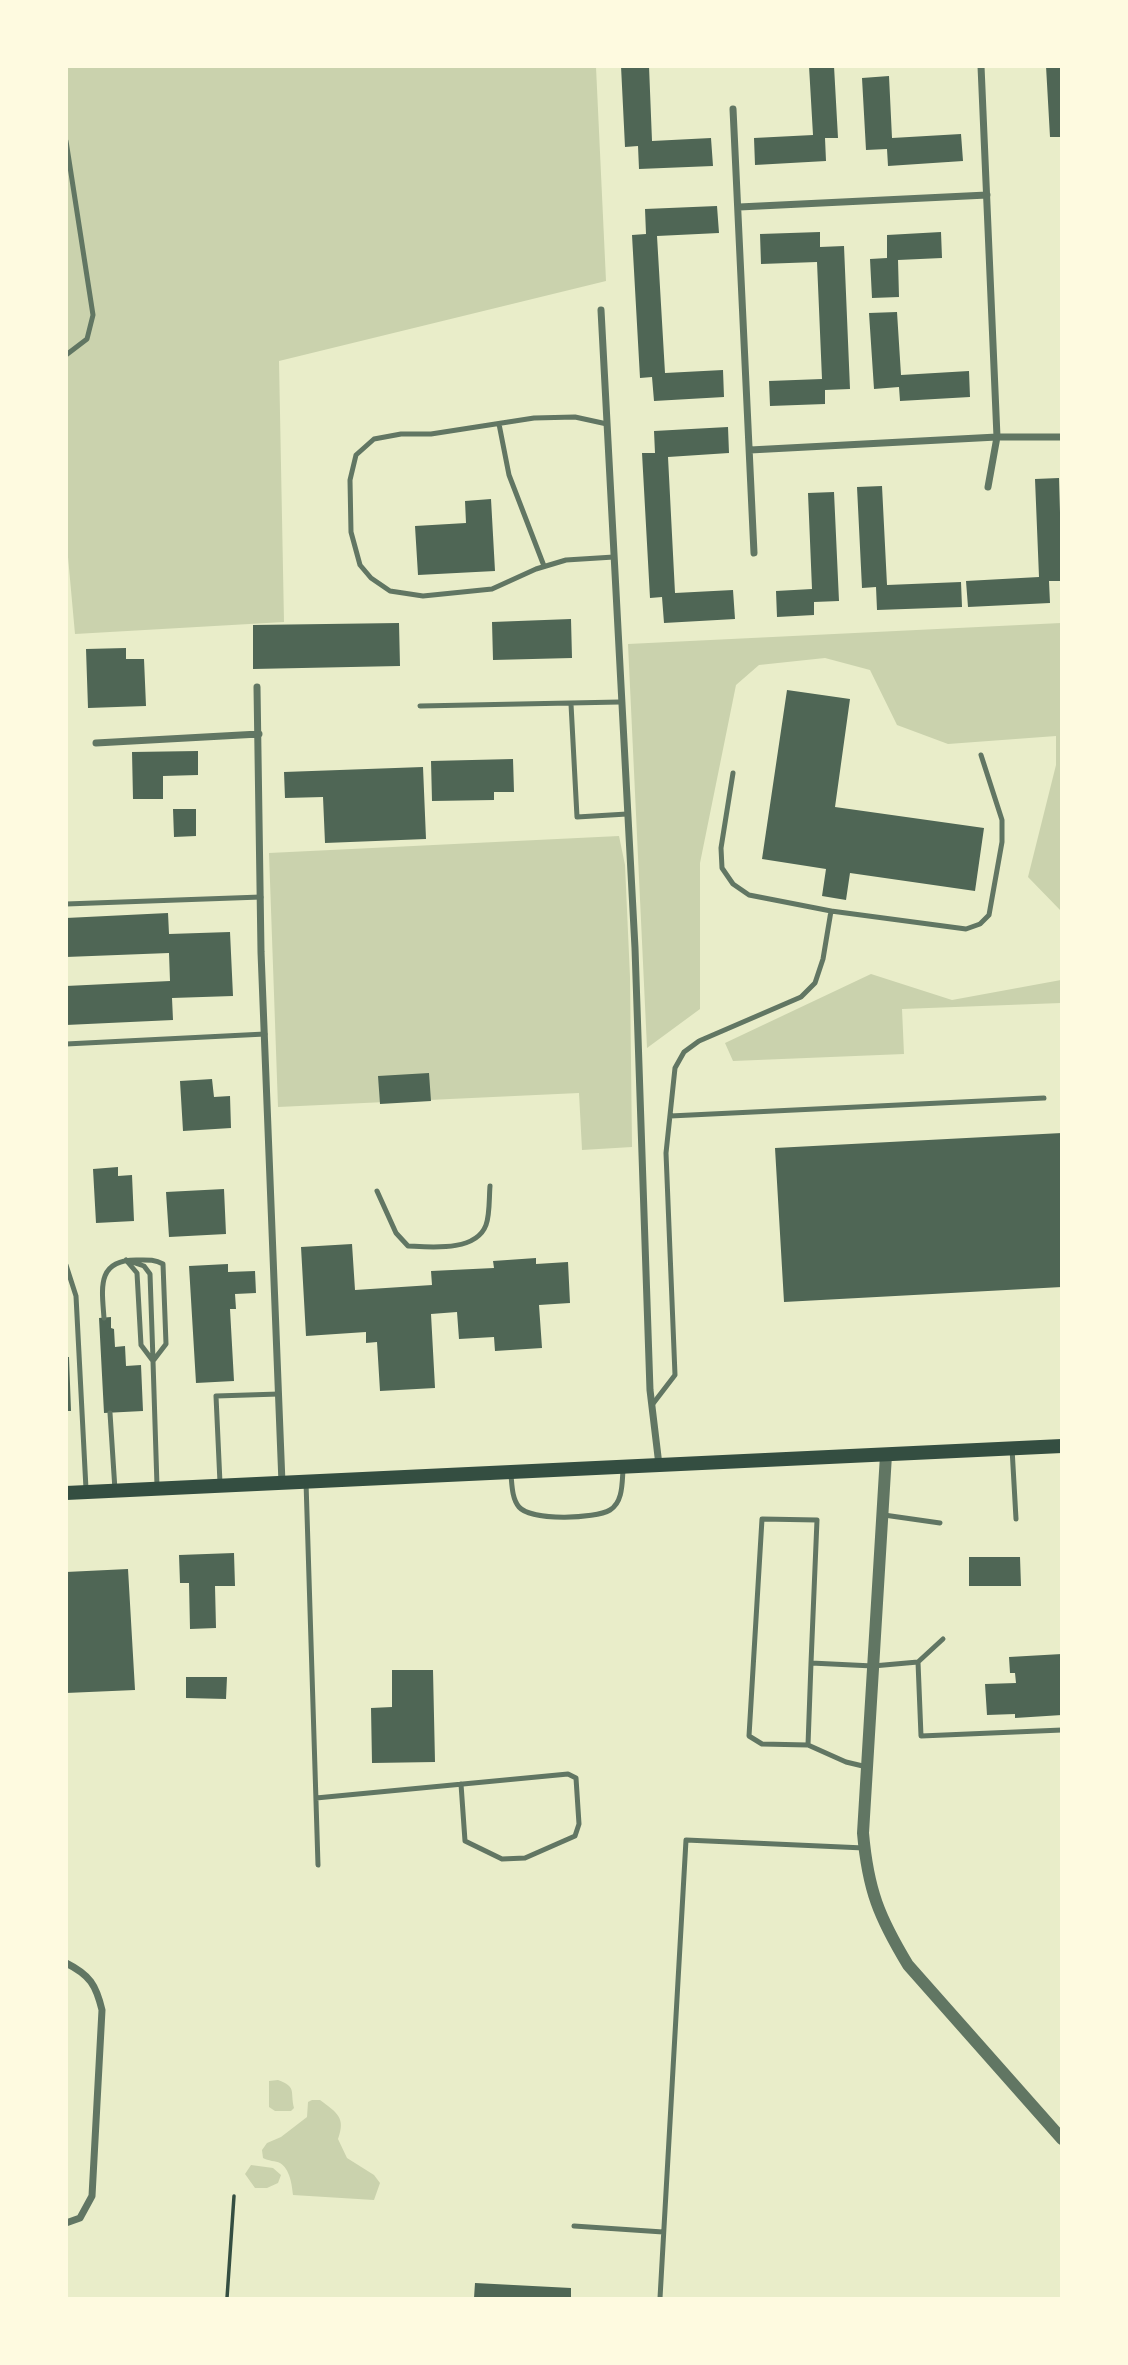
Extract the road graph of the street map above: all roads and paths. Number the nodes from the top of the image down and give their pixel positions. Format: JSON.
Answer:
{"nodes":[{"id":1,"x":982,"y":66,"type":"edge"},
{"id":2,"x":733,"y":109,"type":"dead end"},
{"id":3,"x":66,"y":141,"type":"edge"},
{"id":4,"x":987,"y":195,"type":"junction"},
{"id":5,"x":739,"y":207,"type":"junction"},
{"id":6,"x":601,"y":310,"type":"dead end"},
{"id":7,"x":66,"y":355,"type":"edge"},
{"id":8,"x":499,"y":424,"type":"junction"},
{"id":9,"x":607,"y":424,"type":"junction"},
{"id":10,"x":1062,"y":436,"type":"edge"},
{"id":11,"x":997,"y":437,"type":"junction"},
{"id":12,"x":750,"y":450,"type":"junction"},
{"id":13,"x":988,"y":487,"type":"dead end"},
{"id":14,"x":754,"y":553,"type":"dead end"},
{"id":15,"x":614,"y":557,"type":"junction"},
{"id":16,"x":544,"y":566,"type":"junction"},
{"id":17,"x":257,"y":687,"type":"dead end"},
{"id":18,"x":620,"y":702,"type":"junction"},
{"id":19,"x":571,"y":704,"type":"junction"},
{"id":20,"x":420,"y":706,"type":"dead end"},
{"id":21,"x":258,"y":734,"type":"junction"},
{"id":22,"x":96,"y":743,"type":"dead end"},
{"id":23,"x":981,"y":755,"type":"dead end"},
{"id":24,"x":733,"y":773,"type":"dead end"},
{"id":25,"x":627,"y":814,"type":"junction"},
{"id":26,"x":261,"y":897,"type":"junction"},
{"id":27,"x":66,"y":904,"type":"edge"},
{"id":28,"x":831,"y":911,"type":"junction"},
{"id":29,"x":265,"y":1034,"type":"junction"},
{"id":30,"x":66,"y":1044,"type":"edge"},
{"id":31,"x":1044,"y":1098,"type":"dead end"},
{"id":32,"x":670,"y":1116,"type":"junction"},
{"id":33,"x":490,"y":1185,"type":"dead end"},
{"id":34,"x":377,"y":1191,"type":"dead end"},
{"id":35,"x":126,"y":1260,"type":"junction"},
{"id":36,"x":66,"y":1265,"type":"edge"},
{"id":37,"x":76,"y":1309,"type":"junction"},
{"id":38,"x":66,"y":1310,"type":"edge"},
{"id":39,"x":104,"y":1318,"type":"dead end"},
{"id":40,"x":153,"y":1361,"type":"junction"},
{"id":41,"x":279,"y":1394,"type":"junction"},
{"id":42,"x":652,"y":1405,"type":"junction"},
{"id":43,"x":110,"y":1413,"type":"dead end"},
{"id":44,"x":1062,"y":1446,"type":"edge"},
{"id":45,"x":1012,"y":1448,"type":"junction"},
{"id":46,"x":886,"y":1455,"type":"junction"},
{"id":47,"x":659,"y":1465,"type":"junction"},
{"id":48,"x":623,"y":1467,"type":"junction"},
{"id":49,"x":510,"y":1472,"type":"junction"},
{"id":50,"x":306,"y":1482,"type":"junction"},
{"id":51,"x":282,"y":1483,"type":"junction"},
{"id":52,"x":220,"y":1486,"type":"junction"},
{"id":53,"x":158,"y":1489,"type":"junction"},
{"id":54,"x":116,"y":1491,"type":"junction"},
{"id":55,"x":86,"y":1492,"type":"junction"},
{"id":56,"x":66,"y":1493,"type":"edge"},
{"id":57,"x":882,"y":1515,"type":"junction"},
{"id":58,"x":1016,"y":1519,"type":"dead end"},
{"id":59,"x":940,"y":1523,"type":"dead end"},
{"id":60,"x":943,"y":1639,"type":"dead end"},
{"id":61,"x":918,"y":1662,"type":"junction"},
{"id":62,"x":811,"y":1663,"type":"junction"},
{"id":63,"x":873,"y":1666,"type":"junction"},
{"id":64,"x":1062,"y":1730,"type":"edge"},
{"id":65,"x":808,"y":1745,"type":"junction"},
{"id":66,"x":867,"y":1768,"type":"junction"},
{"id":67,"x":461,"y":1784,"type":"junction"},
{"id":68,"x":316,"y":1798,"type":"junction"},
{"id":69,"x":864,"y":1848,"type":"junction"},
{"id":70,"x":318,"y":1865,"type":"dead end"},
{"id":71,"x":66,"y":1963,"type":"edge"},
{"id":72,"x":1062,"y":2139,"type":"edge"},
{"id":73,"x":234,"y":2196,"type":"dead end"},
{"id":74,"x":66,"y":2223,"type":"edge"},
{"id":75,"x":574,"y":2226,"type":"dead end"},
{"id":76,"x":663,"y":2232,"type":"junction"},
{"id":77,"x":228,"y":2298,"type":"edge"},
{"id":78,"x":660,"y":2298,"type":"edge"}],
"edges":[{"from":1,"to":4,"type":"street"},
{"from":2,"to":5,"type":"street"},
{"from":3,"to":7,"type":"lane"},
{"from":4,"to":5,"type":"street"},
{"from":4,"to":11,"type":"street"},
{"from":5,"to":12,"type":"street"},
{"from":6,"to":9,"type":"street"},
{"from":8,"to":9,"type":"lane"},
{"from":8,"to":16,"type":"lane"},
{"from":8,"to":16,"type":"lane"},
{"from":9,"to":15,"type":"street"},
{"from":10,"to":11,"type":"street"},
{"from":11,"to":12,"type":"street"},
{"from":11,"to":13,"type":"street"},
{"from":12,"to":14,"type":"street"},
{"from":15,"to":16,"type":"lane"},
{"from":15,"to":18,"type":"street"},
{"from":17,"to":21,"type":"street"},
{"from":18,"to":19,"type":"lane"},
{"from":18,"to":25,"type":"street"},
{"from":19,"to":20,"type":"lane"},
{"from":19,"to":25,"type":"lane"},
{"from":21,"to":22,"type":"street"},
{"from":21,"to":26,"type":"street"},
{"from":23,"to":28,"type":"lane"},
{"from":24,"to":28,"type":"lane"},
{"from":25,"to":42,"type":"street"},
{"from":26,"to":27,"type":"lane"},
{"from":26,"to":29,"type":"street"},
{"from":28,"to":32,"type":"lane"},
{"from":29,"to":30,"type":"lane"},
{"from":29,"to":41,"type":"street"},
{"from":31,"to":32,"type":"lane"},
{"from":32,"to":42,"type":"lane"},
{"from":33,"to":34,"type":"lane"},
{"from":35,"to":39,"type":"lane"},
{"from":35,"to":40,"type":"lane"},
{"from":35,"to":40,"type":"lane"},
{"from":35,"to":40,"type":"lane"},
{"from":36,"to":37,"type":"lane"},
{"from":37,"to":38,"type":"lane"},
{"from":37,"to":55,"type":"lane"},
{"from":40,"to":53,"type":"lane"},
{"from":41,"to":51,"type":"street"},
{"from":41,"to":52,"type":"lane"},
{"from":42,"to":47,"type":"street"},
{"from":43,"to":54,"type":"lane"},
{"from":44,"to":45,"type":"main road"},
{"from":45,"to":46,"type":"main road"},
{"from":45,"to":58,"type":"lane"},
{"from":46,"to":47,"type":"main road"},
{"from":46,"to":57,"type":"street"},
{"from":47,"to":48,"type":"main road"},
{"from":48,"to":49,"type":"main road"},
{"from":48,"to":49,"type":"lane"},
{"from":49,"to":50,"type":"main road"},
{"from":50,"to":51,"type":"main road"},
{"from":50,"to":68,"type":"lane"},
{"from":51,"to":52,"type":"main road"},
{"from":52,"to":53,"type":"main road"},
{"from":53,"to":54,"type":"main road"},
{"from":54,"to":55,"type":"main road"},
{"from":55,"to":56,"type":"main road"},
{"from":57,"to":59,"type":"lane"},
{"from":57,"to":63,"type":"street"},
{"from":60,"to":61,"type":"lane"},
{"from":61,"to":63,"type":"lane"},
{"from":61,"to":64,"type":"lane"},
{"from":62,"to":63,"type":"lane"},
{"from":62,"to":65,"type":"lane"},
{"from":62,"to":65,"type":"lane"},
{"from":63,"to":66,"type":"street"},
{"from":65,"to":66,"type":"lane"},
{"from":66,"to":69,"type":"street"},
{"from":67,"to":67,"type":"lane"},
{"from":67,"to":68,"type":"lane"},
{"from":68,"to":70,"type":"lane"},
{"from":69,"to":72,"type":"street"},
{"from":69,"to":76,"type":"lane"},
{"from":71,"to":74,"type":"street"},
{"from":73,"to":77,"type":"path"},
{"from":75,"to":76,"type":"lane"},
{"from":76,"to":78,"type":"lane"}]}
